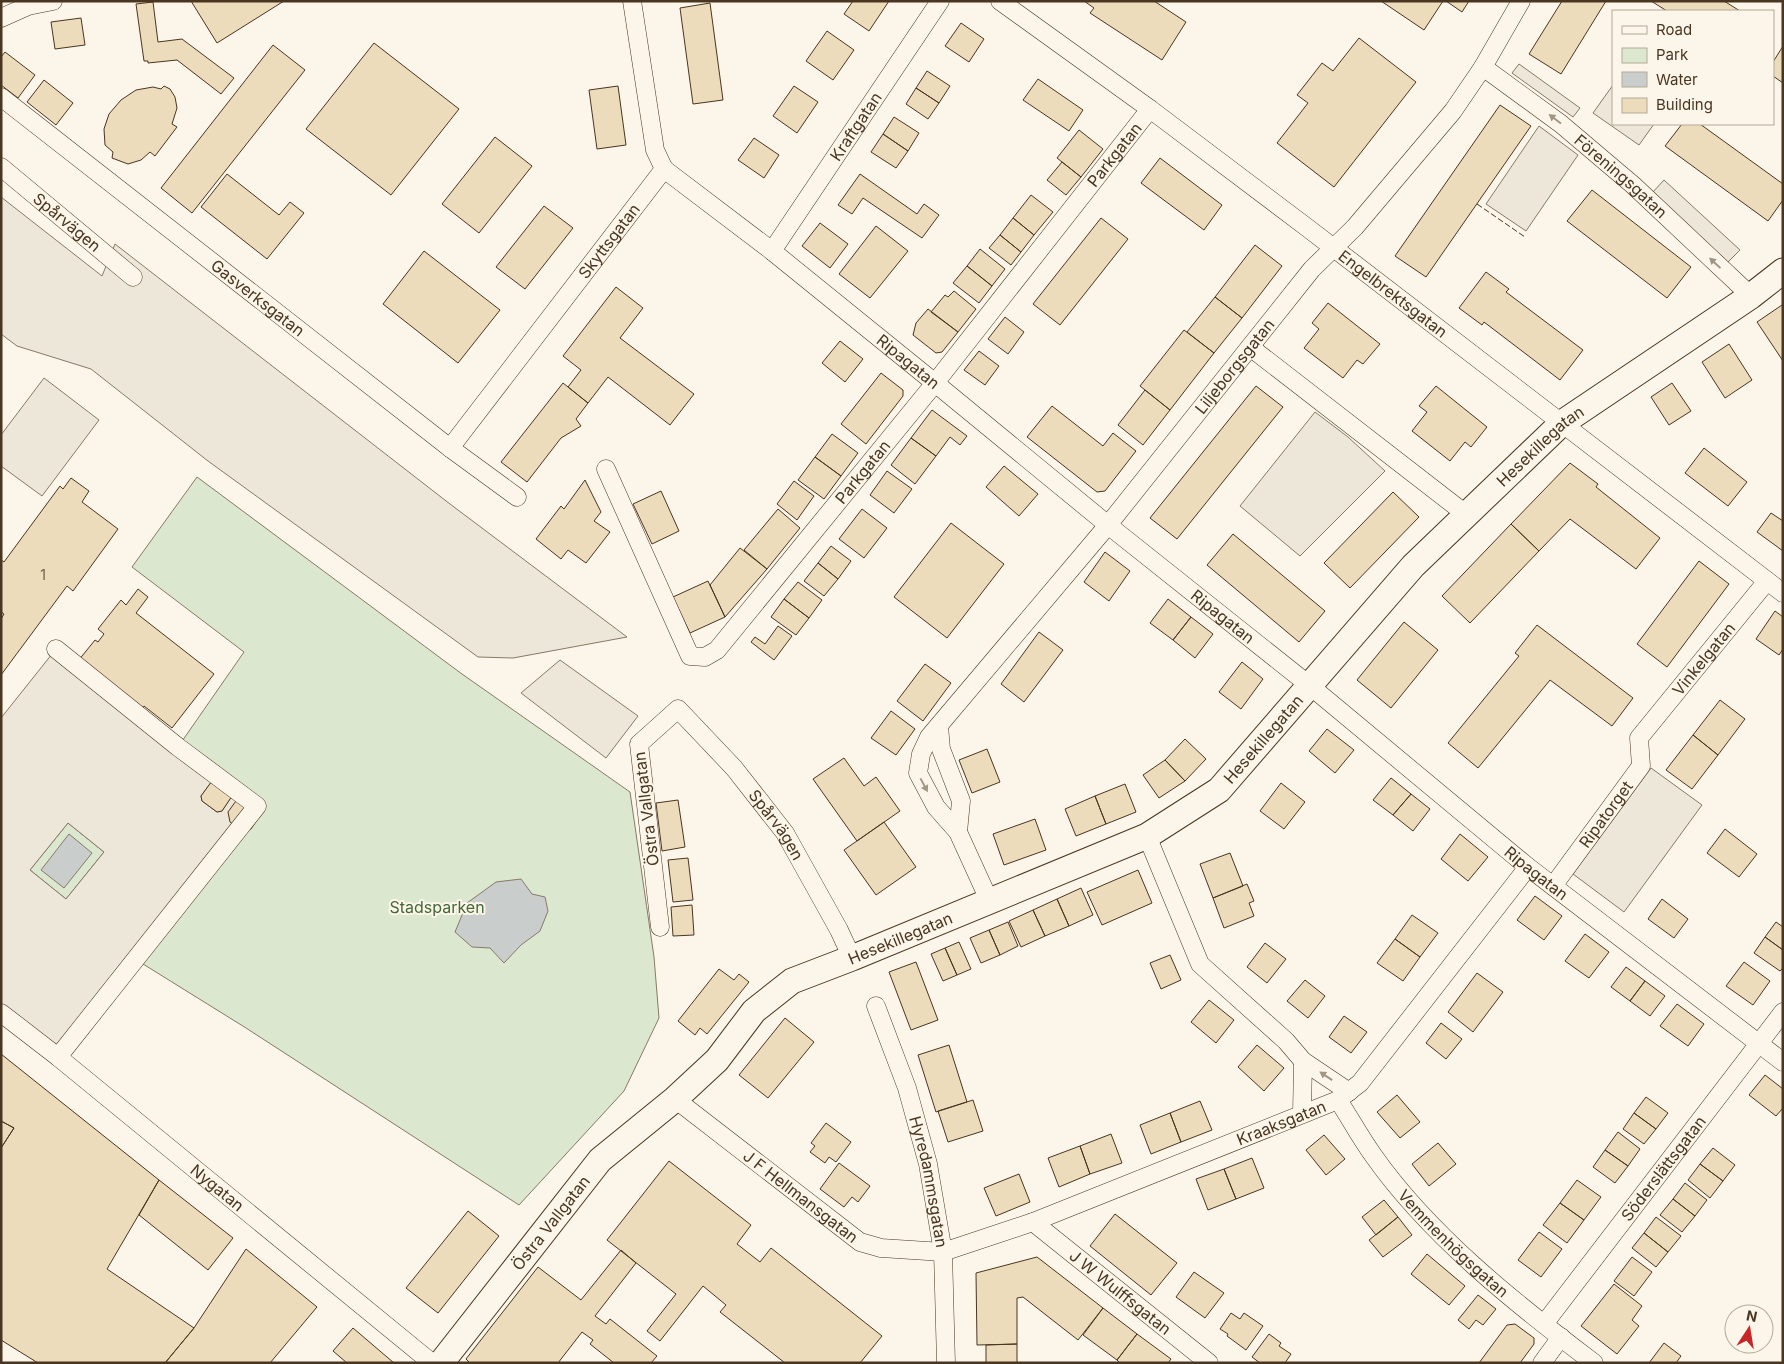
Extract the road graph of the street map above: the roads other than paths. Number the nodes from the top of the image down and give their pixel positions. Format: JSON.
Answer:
{"nodes":[{"id":1,"x":53,"y":1,"type":"edge"},
{"id":2,"x":632,"y":1,"type":"edge"},
{"id":3,"x":940,"y":1,"type":"edge"},
{"id":4,"x":1000,"y":1,"type":"edge"},
{"id":5,"x":1522,"y":1,"type":"edge"},
{"id":6,"x":1,"y":18,"type":"edge"},
{"id":7,"x":1483,"y":67,"type":"junction"},
{"id":8,"x":1,"y":97,"type":"edge"},
{"id":9,"x":1150,"y":109,"type":"junction"},
{"id":10,"x":1,"y":167,"type":"edge"},
{"id":11,"x":664,"y":169,"type":"junction"},
{"id":12,"x":1334,"y":248,"type":"junction"},
{"id":13,"x":772,"y":251,"type":"junction"},
{"id":14,"x":1783,"y":271,"type":"edge"},
{"id":15,"x":133,"y":277,"type":"dead end"},
{"id":16,"x":1751,"y":296,"type":"junction"},
{"id":17,"x":1250,"y":347,"type":"junction"},
{"id":18,"x":936,"y":383,"type":"junction"},
{"id":19,"x":1562,"y":423,"type":"junction"},
{"id":20,"x":450,"y":448,"type":"junction"},
{"id":21,"x":606,"y":469,"type":"dead end"},
{"id":22,"x":517,"y":497,"type":"dead end"},
{"id":23,"x":1466,"y":515,"type":"junction"},
{"id":24,"x":1108,"y":525,"type":"junction"},
{"id":25,"x":1767,"y":581,"type":"junction"},
{"id":26,"x":1783,"y":593,"type":"edge"},
{"id":27,"x":56,"y":649,"type":"dead end"},
{"id":28,"x":1309,"y":686,"type":"junction"},
{"id":29,"x":678,"y":709,"type":"joint"},
{"id":30,"x":939,"y":726,"type":"junction"},
{"id":31,"x":1638,"y":738,"type":"joint"},
{"id":32,"x":958,"y":832,"type":"junction"},
{"id":33,"x":1147,"y":836,"type":"junction"},
{"id":34,"x":1528,"y":867,"type":"junction"},
{"id":35,"x":1553,"y":886,"type":"junction"},
{"id":36,"x":989,"y":900,"type":"junction"},
{"id":37,"x":660,"y":927,"type":"dead end"},
{"id":38,"x":852,"y":958,"type":"junction"},
{"id":39,"x":876,"y":1006,"type":"dead end"},
{"id":40,"x":1783,"y":1012,"type":"edge"},
{"id":41,"x":1,"y":1013,"type":"edge"},
{"id":42,"x":1758,"y":1044,"type":"junction"},
{"id":43,"x":58,"y":1057,"type":"junction"},
{"id":44,"x":1303,"y":1061,"type":"junction"},
{"id":45,"x":1783,"y":1062,"type":"edge"},
{"id":46,"x":1344,"y":1096,"type":"junction"},
{"id":47,"x":675,"y":1099,"type":"junction"},
{"id":48,"x":1302,"y":1114,"type":"junction"},
{"id":49,"x":1033,"y":1222,"type":"junction"},
{"id":50,"x":943,"y":1252,"type":"junction"},
{"id":51,"x":1544,"y":1324,"type":"junction"},
{"id":52,"x":1561,"y":1337,"type":"junction"},
{"id":53,"x":432,"y":1363,"type":"edge"},
{"id":54,"x":440,"y":1363,"type":"edge"},
{"id":55,"x":946,"y":1363,"type":"edge"},
{"id":56,"x":1209,"y":1363,"type":"edge"},
{"id":57,"x":1542,"y":1363,"type":"edge"},
{"id":58,"x":1594,"y":1363,"type":"edge"}],
"edges":[{"from":1,"to":6,"type":"street"},
{"from":2,"to":11,"type":"street"},
{"from":3,"to":13,"type":"street","name":"Kraftgatan"},
{"from":4,"to":9,"type":"street","name":"Engelbrektsgatan"},
{"from":5,"to":7,"type":"street","name":"Liljeborgsgatan"},
{"from":7,"to":12,"type":"street","name":"Liljeborgsgatan"},
{"from":16,"to":7,"type":"street","name":"Föreningsgatan","one_way":true},
{"from":8,"to":20,"type":"street","name":"Gasverksgatan"},
{"from":9,"to":12,"type":"street","name":"Engelbrektsgatan"},
{"from":9,"to":18,"type":"street","name":"Parkgatan"},
{"from":10,"to":15,"type":"street","name":"Spårvägen"},
{"from":11,"to":13,"type":"street","name":"Ripagatan"},
{"from":11,"to":20,"type":"street","name":"Skyttsgatan"},
{"from":12,"to":17,"type":"street","name":"Liljeborgsgatan"},
{"from":12,"to":19,"type":"street","name":"Engelbrektsgatan"},
{"from":13,"to":18,"type":"street","name":"Ripagatan"},
{"from":14,"to":16,"type":"street","name":"Hesekillegatan"},
{"from":16,"to":19,"type":"street","name":"Hesekillegatan"},
{"from":17,"to":23,"type":"street"},
{"from":17,"to":24,"type":"street","name":"Liljeborgsgatan"},
{"from":18,"to":21,"type":"street","name":"Parkgatan"},
{"from":18,"to":24,"type":"street","name":"Ripagatan"},
{"from":19,"to":23,"type":"street","name":"Hesekillegatan"},
{"from":19,"to":25,"type":"street","name":"Engelbrektsgatan"},
{"from":20,"to":22,"type":"street","name":"Gasverksgatan"},
{"from":23,"to":28,"type":"street","name":"Hesekillegatan"},
{"from":24,"to":28,"type":"street","name":"Ripagatan"},
{"from":24,"to":30,"type":"street","name":"Liljeborgsgatan"},
{"from":25,"to":26,"type":"street","name":"Engelbrektsgatan"},
{"from":25,"to":31,"type":"street","name":"Vinkelgatan"},
{"from":27,"to":43,"type":"street"},
{"from":28,"to":33,"type":"street","name":"Hesekillegatan"},
{"from":28,"to":34,"type":"street","name":"Ripagatan"},
{"from":29,"to":37,"type":"street","name":"Östra Vallgatan"},
{"from":29,"to":38,"type":"street","name":"Spårvägen"},
{"from":30,"to":32,"type":"street"},
{"from":30,"to":32,"type":"street","name":"Liljeborgsgatan","one_way":true},
{"from":31,"to":35,"type":"street","name":"Ripatorget"},
{"from":32,"to":36,"type":"street","name":"Liljeborgsgatan"},
{"from":33,"to":36,"type":"street","name":"Hesekillegatan"},
{"from":33,"to":44,"type":"street","name":"Vemmenhögsgatan"},
{"from":34,"to":35,"type":"street","name":"Ripagatan"},
{"from":34,"to":46,"type":"street","name":"Kraaksgatan"},
{"from":35,"to":42,"type":"street","name":"Ripagatan"},
{"from":36,"to":38,"type":"street","name":"Hesekillegatan"},
{"from":38,"to":47,"type":"street","name":"Hesekillegatan"},
{"from":39,"to":50,"type":"street","name":"Hyredammsgatan"},
{"from":40,"to":42,"type":"street","name":"Söderslättsgatan"},
{"from":41,"to":43,"type":"street","name":"Nygatan"},
{"from":42,"to":45,"type":"street","name":"Ripagatan"},
{"from":42,"to":51,"type":"street","name":"Söderslättsgatan"},
{"from":43,"to":53,"type":"street","name":"Nygatan"},
{"from":46,"to":44,"type":"street","name":"Vemmenhögsgatan","one_way":true},
{"from":44,"to":48,"type":"street"},
{"from":46,"to":48,"type":"street","name":"Kraaksgatan"},
{"from":46,"to":51,"type":"street","name":"Vemmenhögsgatan"},
{"from":47,"to":50,"type":"street","name":"J F Hellmansgatan"},
{"from":47,"to":54,"type":"street","name":"Östra Vallgatan"},
{"from":48,"to":49,"type":"street","name":"Kraaksgatan"},
{"from":49,"to":50,"type":"street","name":"Kraaksgatan"},
{"from":49,"to":56,"type":"street","name":"J W Wulffsgatan"},
{"from":50,"to":55,"type":"street","name":"Hyredammsgatan"},
{"from":51,"to":52,"type":"street","name":"Vemmenhögsgatan"},
{"from":52,"to":57,"type":"street"},
{"from":52,"to":58,"type":"street","name":"Vemmenhögsgatan"}]}
